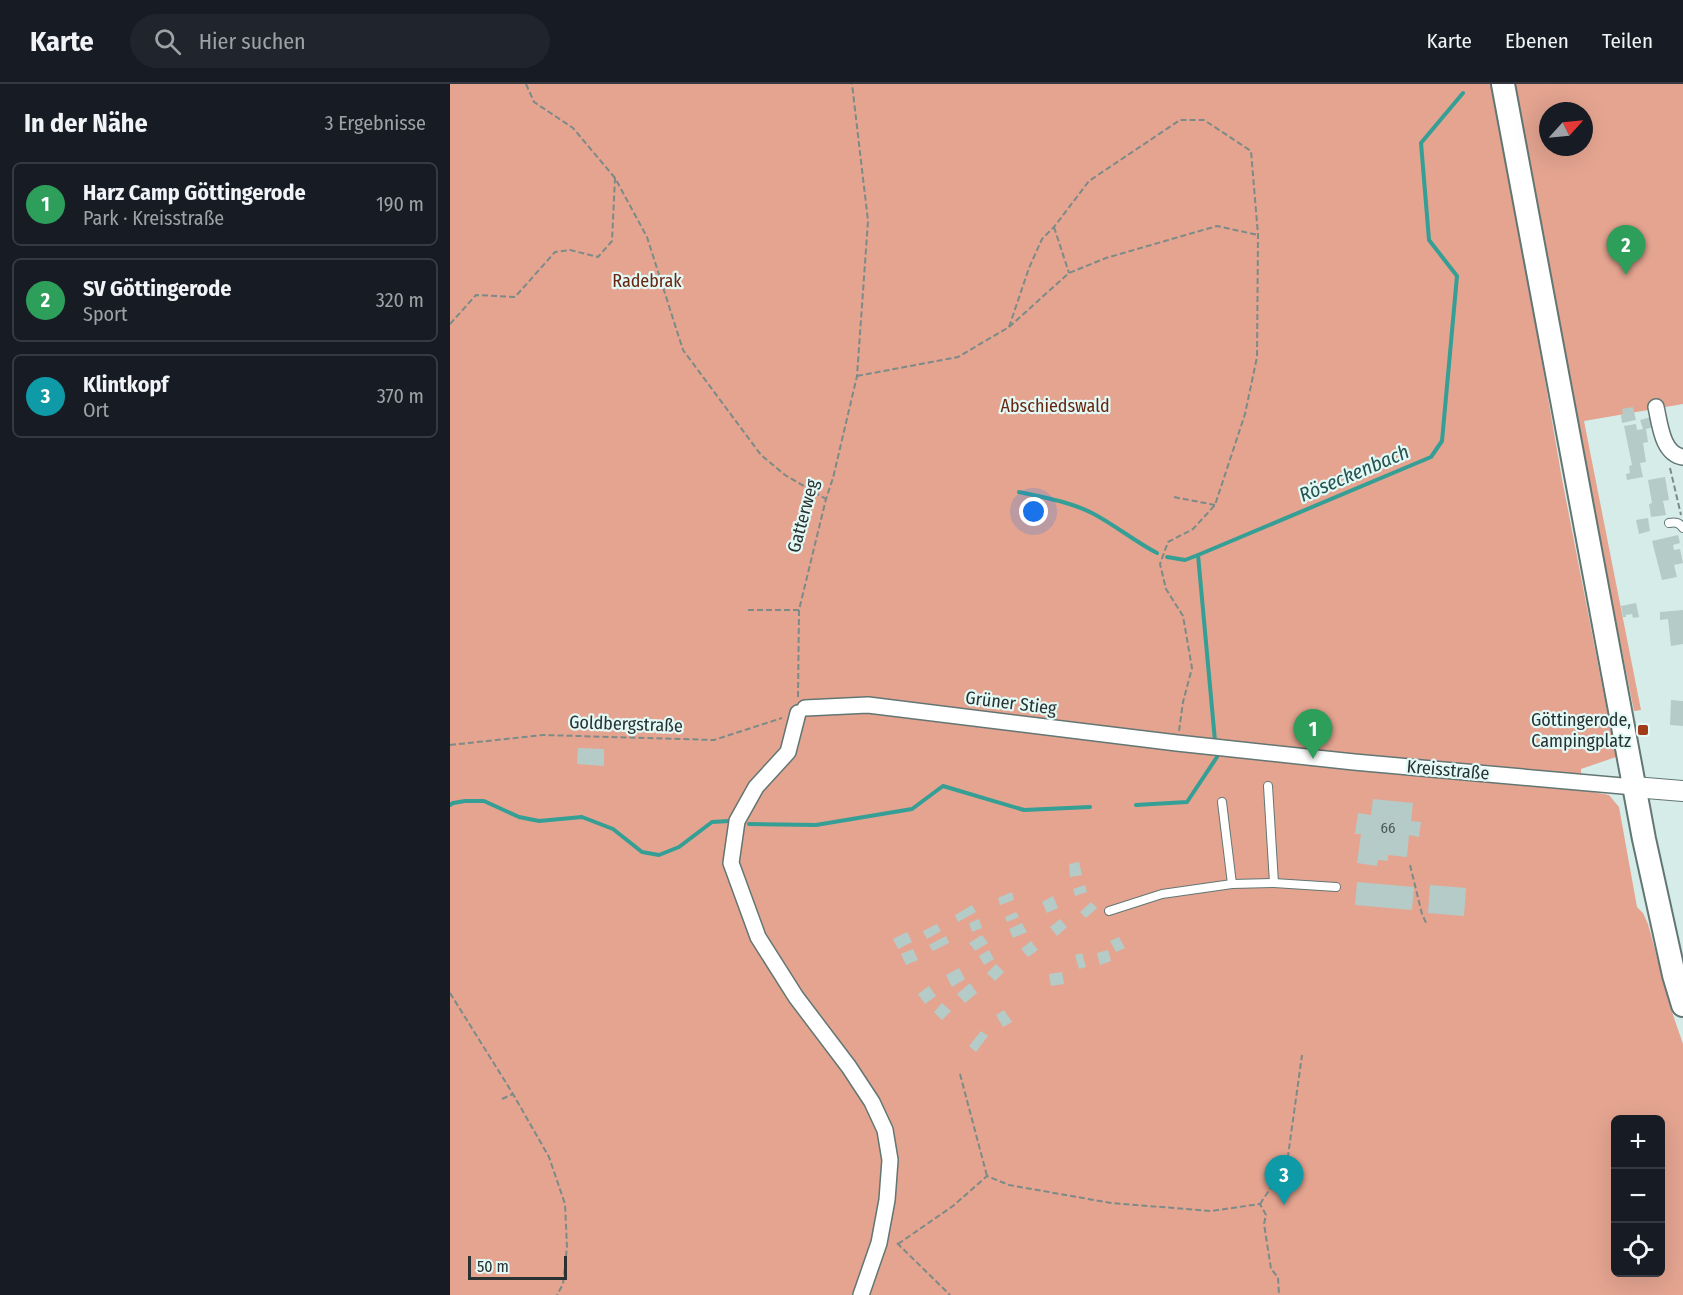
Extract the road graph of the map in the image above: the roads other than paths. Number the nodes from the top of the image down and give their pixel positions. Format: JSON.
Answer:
{"nodes":[{"id":1,"x":1503,"y":84,"type":"edge"},
{"id":2,"x":1656,"y":407,"type":"dead end"},
{"id":3,"x":1678,"y":455,"type":"edge"},
{"id":4,"x":1669,"y":524,"type":"dead end"},
{"id":5,"x":1683,"y":528,"type":"edge"},
{"id":6,"x":1213,"y":747,"type":"joint"},
{"id":7,"x":1268,"y":786,"type":"dead end"},
{"id":8,"x":1634,"y":787,"type":"junction"},
{"id":9,"x":1683,"y":791,"type":"edge"},
{"id":10,"x":1222,"y":802,"type":"dead end"},
{"id":11,"x":1275,"y":883,"type":"junction"},
{"id":12,"x":1232,"y":884,"type":"junction"},
{"id":13,"x":1336,"y":887,"type":"dead end"},
{"id":14,"x":1109,"y":911,"type":"dead end"},
{"id":15,"x":1683,"y":1005,"type":"edge"},
{"id":16,"x":861,"y":1295,"type":"edge"}],
"edges":[{"from":1,"to":8,"type":"main road"},
{"from":2,"to":3,"type":"street"},
{"from":4,"to":5,"type":"lane"},
{"from":6,"to":8,"type":"street","name":"Kreisstraße"},
{"from":6,"to":16,"type":"street","name":"Grüner Stieg"},
{"from":7,"to":11,"type":"lane"},
{"from":8,"to":9,"type":"street","name":"Kreisstraße"},
{"from":8,"to":15,"type":"main road"},
{"from":10,"to":12,"type":"lane"},
{"from":11,"to":12,"type":"lane"},
{"from":11,"to":13,"type":"lane"},
{"from":12,"to":14,"type":"lane"}]}
